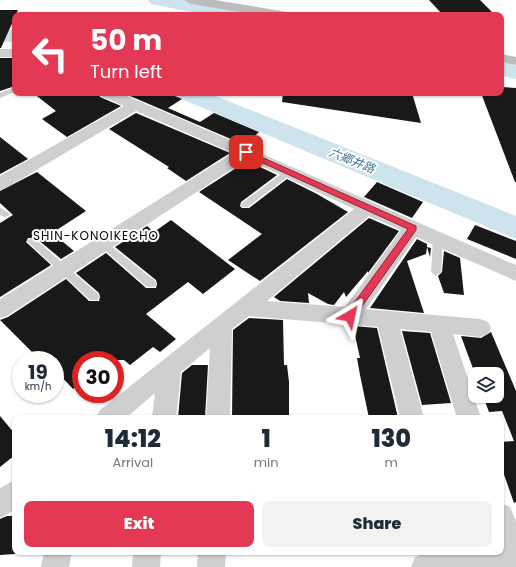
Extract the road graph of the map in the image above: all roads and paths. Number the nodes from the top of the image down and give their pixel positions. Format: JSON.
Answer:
{"nodes":[{"id":1,"x":191,"y":0,"type":"edge"},
{"id":2,"x":263,"y":12,"type":"edge"},
{"id":3,"x":0,"y":53,"type":"edge"},
{"id":4,"x":12,"y":53,"type":"edge"},
{"id":5,"x":504,"y":59,"type":"edge"},
{"id":6,"x":516,"y":61,"type":"edge"},
{"id":7,"x":12,"y":90,"type":"edge"},
{"id":8,"x":0,"y":96,"type":"edge"},
{"id":9,"x":112,"y":96,"type":"edge"},
{"id":10,"x":134,"y":106,"type":"junction"},
{"id":11,"x":246,"y":152,"type":"junction"},
{"id":12,"x":288,"y":172,"type":"junction"},
{"id":13,"x":0,"y":184,"type":"edge"},
{"id":14,"x":245,"y":205,"type":"dead end"},
{"id":15,"x":367,"y":208,"type":"junction"},
{"id":16,"x":413,"y":228,"type":"junction"},
{"id":17,"x":438,"y":239,"type":"junction"},
{"id":18,"x":32,"y":241,"type":"dead end"},
{"id":19,"x":103,"y":244,"type":"junction"},
{"id":20,"x":63,"y":270,"type":"junction"},
{"id":21,"x":436,"y":272,"type":"dead end"},
{"id":22,"x":516,"y":273,"type":"edge"},
{"id":23,"x":151,"y":284,"type":"dead end"},
{"id":24,"x":94,"y":297,"type":"dead end"},
{"id":25,"x":245,"y":307,"type":"junction"},
{"id":26,"x":0,"y":310,"type":"edge"},
{"id":27,"x":350,"y":316,"type":"junction"},
{"id":28,"x":387,"y":320,"type":"junction"},
{"id":29,"x":439,"y":325,"type":"junction"},
{"id":30,"x":222,"y":326,"type":"junction"},
{"id":31,"x":480,"y":328,"type":"dead end"},
{"id":32,"x":170,"y":368,"type":"junction"},
{"id":33,"x":112,"y":415,"type":"edge"},
{"id":34,"x":164,"y":415,"type":"edge"},
{"id":35,"x":218,"y":415,"type":"edge"},
{"id":36,"x":411,"y":415,"type":"edge"},
{"id":37,"x":468,"y":415,"type":"edge"},
{"id":38,"x":12,"y":495,"type":"edge"},
{"id":39,"x":0,"y":505,"type":"edge"},
{"id":40,"x":504,"y":525,"type":"edge"},
{"id":41,"x":57,"y":555,"type":"edge"},
{"id":42,"x":148,"y":555,"type":"edge"},
{"id":43,"x":212,"y":555,"type":"edge"},
{"id":44,"x":440,"y":562,"type":"edge"},
{"id":45,"x":55,"y":567,"type":"edge"},
{"id":46,"x":146,"y":567,"type":"edge"},
{"id":47,"x":211,"y":567,"type":"edge"}],
"edges":[{"from":1,"to":2,"type":"main road"},
{"from":3,"to":4,"type":"street"},
{"from":5,"to":6,"type":"main road"},
{"from":7,"to":8,"type":"lane"},
{"from":9,"to":10,"type":"street"},
{"from":10,"to":11,"type":"street"},
{"from":10,"to":13,"type":"street"},
{"from":11,"to":12,"type":"street"},
{"from":11,"to":19,"type":"street"},
{"from":12,"to":14,"type":"lane"},
{"from":12,"to":15,"type":"street"},
{"from":15,"to":16,"type":"street"},
{"from":15,"to":25,"type":"street"},
{"from":16,"to":17,"type":"street"},
{"from":16,"to":27,"type":"street"},
{"from":17,"to":21,"type":"lane"},
{"from":17,"to":22,"type":"street"},
{"from":18,"to":20,"type":"lane"},
{"from":19,"to":20,"type":"street"},
{"from":19,"to":23,"type":"lane"},
{"from":20,"to":24,"type":"lane"},
{"from":20,"to":26,"type":"street"},
{"from":25,"to":27,"type":"street"},
{"from":25,"to":30,"type":"street"},
{"from":27,"to":28,"type":"street"},
{"from":28,"to":29,"type":"street"},
{"from":28,"to":36,"type":"street"},
{"from":29,"to":31,"type":"street"},
{"from":29,"to":37,"type":"street"},
{"from":30,"to":32,"type":"street"},
{"from":30,"to":35,"type":"street"},
{"from":32,"to":33,"type":"street"},
{"from":32,"to":34,"type":"street"},
{"from":38,"to":39,"type":"street"},
{"from":40,"to":44,"type":"street"},
{"from":41,"to":45,"type":"street"},
{"from":42,"to":46,"type":"street"},
{"from":43,"to":47,"type":"street"}]}
